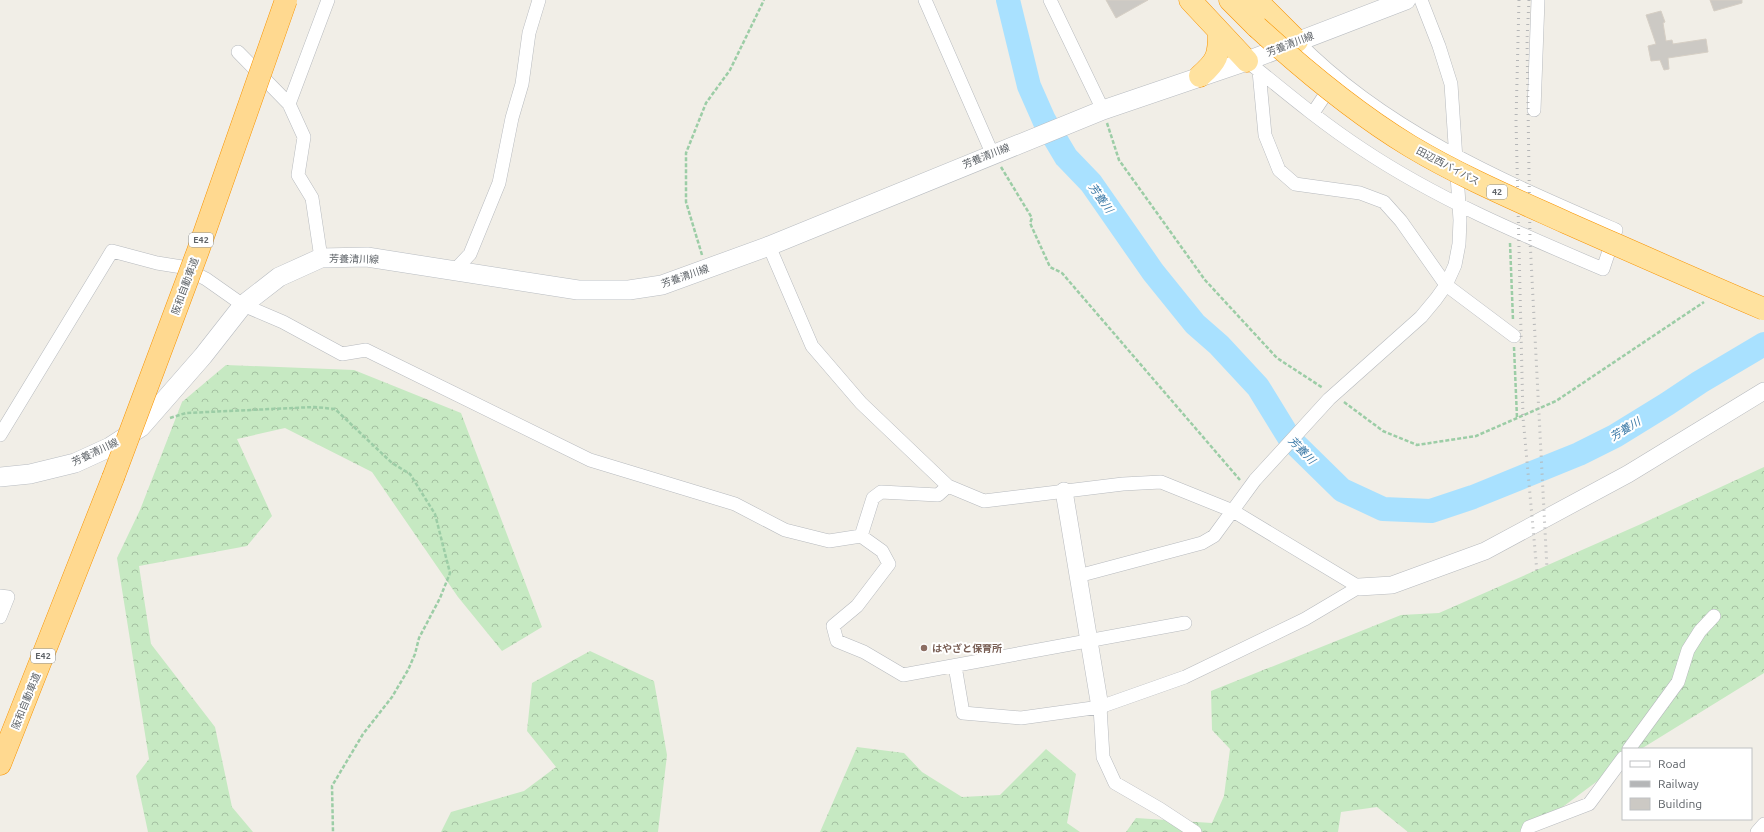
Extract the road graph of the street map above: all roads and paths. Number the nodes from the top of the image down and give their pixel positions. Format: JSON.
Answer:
{"nodes":[{"id":1,"x":286,"y":0,"type":"edge"},
{"id":2,"x":328,"y":0,"type":"edge"},
{"id":3,"x":539,"y":0,"type":"edge"},
{"id":4,"x":764,"y":0,"type":"edge"},
{"id":5,"x":924,"y":0,"type":"edge"},
{"id":6,"x":1050,"y":0,"type":"edge"},
{"id":7,"x":1190,"y":0,"type":"edge"},
{"id":8,"x":1230,"y":0,"type":"edge"},
{"id":9,"x":1256,"y":0,"type":"edge"},
{"id":10,"x":1406,"y":0,"type":"edge"},
{"id":11,"x":1421,"y":0,"type":"edge"},
{"id":12,"x":1538,"y":0,"type":"edge"},
{"id":13,"x":1219,"y":33,"type":"junction"},
{"id":14,"x":1297,"y":41,"type":"junction"},
{"id":15,"x":238,"y":52,"type":"dead end"},
{"id":16,"x":1253,"y":66,"type":"junction"},
{"id":17,"x":1200,"y":76,"type":"junction"},
{"id":18,"x":1344,"y":84,"type":"junction"},
{"id":19,"x":289,"y":104,"type":"junction"},
{"id":20,"x":1534,"y":110,"type":"dead end"},
{"id":21,"x":1098,"y":111,"type":"junction"},
{"id":22,"x":1313,"y":113,"type":"junction"},
{"id":23,"x":998,"y":151,"type":"junction"},
{"id":24,"x":1457,"y":157,"type":"junction"},
{"id":25,"x":1460,"y":206,"type":"junction"},
{"id":26,"x":770,"y":246,"type":"junction"},
{"id":27,"x":321,"y":258,"type":"junction"},
{"id":28,"x":706,"y":269,"type":"junction"},
{"id":29,"x":455,"y":270,"type":"junction"},
{"id":30,"x":1446,"y":285,"type":"junction"},
{"id":31,"x":1707,"y":301,"type":"dead end"},
{"id":32,"x":243,"y":305,"type":"junction"},
{"id":33,"x":1764,"y":309,"type":"edge"},
{"id":34,"x":1514,"y":336,"type":"dead end"},
{"id":35,"x":1764,"y":391,"type":"edge"},
{"id":36,"x":1332,"y":397,"type":"junction"},
{"id":37,"x":141,"y":427,"type":"junction"},
{"id":38,"x":0,"y":435,"type":"edge"},
{"id":39,"x":0,"y":477,"type":"edge"},
{"id":40,"x":1251,"y":484,"type":"junction"},
{"id":41,"x":948,"y":486,"type":"junction"},
{"id":42,"x":1064,"y":491,"type":"junction"},
{"id":43,"x":1233,"y":511,"type":"junction"},
{"id":44,"x":861,"y":536,"type":"junction"},
{"id":45,"x":85,"y":547,"type":"junction"},
{"id":46,"x":1078,"y":576,"type":"junction"},
{"id":47,"x":1358,"y":587,"type":"junction"},
{"id":48,"x":0,"y":596,"type":"edge"},
{"id":49,"x":1714,"y":616,"type":"dead end"},
{"id":50,"x":0,"y":617,"type":"edge"},
{"id":51,"x":1185,"y":623,"type":"dead end"},
{"id":52,"x":1089,"y":642,"type":"junction"},
{"id":53,"x":955,"y":666,"type":"junction"},
{"id":54,"x":1100,"y":707,"type":"junction"},
{"id":55,"x":0,"y":729,"type":"edge"},
{"id":56,"x":1631,"y":748,"type":"edge"},
{"id":57,"x":1622,"y":759,"type":"edge"},
{"id":58,"x":0,"y":764,"type":"edge"},
{"id":59,"x":1764,"y":824,"type":"edge"},
{"id":60,"x":333,"y":832,"type":"edge"},
{"id":61,"x":1195,"y":832,"type":"edge"},
{"id":62,"x":1527,"y":832,"type":"edge"},
{"id":63,"x":1758,"y":832,"type":"edge"}],
"edges":[{"from":1,"to":45,"type":"highway","name":"阪和自動車道","number":"E42","bridge":true},
{"from":2,"to":19,"type":"street"},
{"from":3,"to":29,"type":"street"},
{"from":4,"to":28,"type":"path"},
{"from":5,"to":23,"type":"street"},
{"from":6,"to":21,"type":"street"},
{"from":7,"to":13,"type":"highway"},
{"from":8,"to":33,"type":"highway","name":"田辺西バイパス","number":"42","bridge":true},
{"from":9,"to":14,"type":"highway"},
{"from":10,"to":14,"type":"main road","name":"芳養清川線"},
{"from":11,"to":24,"type":"street"},
{"from":12,"to":20,"type":"street"},
{"from":13,"to":16,"type":"highway"},
{"from":13,"to":17,"type":"highway"},
{"from":14,"to":16,"type":"main road","name":"芳養清川線"},
{"from":14,"to":18,"type":"street"},
{"from":15,"to":19,"type":"street"},
{"from":16,"to":17,"type":"main road","name":"芳養清川線"},
{"from":16,"to":22,"type":"street"},
{"from":16,"to":30,"type":"street"},
{"from":17,"to":21,"type":"main road","name":"芳養清川線"},
{"from":18,"to":22,"type":"street"},
{"from":18,"to":24,"type":"street"},
{"from":19,"to":27,"type":"street"},
{"from":21,"to":23,"type":"main road","name":"芳養清川線"},
{"from":21,"to":36,"type":"path"},
{"from":22,"to":25,"type":"street"},
{"from":23,"to":26,"type":"main road","name":"芳養清川線"},
{"from":23,"to":40,"type":"path"},
{"from":24,"to":25,"type":"street"},
{"from":24,"to":25,"type":"street"},
{"from":25,"to":30,"type":"street"},
{"from":26,"to":28,"type":"main road","name":"芳養清川線"},
{"from":26,"to":41,"type":"street"},
{"from":27,"to":29,"type":"main road","name":"芳養清川線"},
{"from":27,"to":32,"type":"main road","name":"芳養清川線"},
{"from":28,"to":29,"type":"main road","name":"芳養清川線"},
{"from":30,"to":34,"type":"street"},
{"from":30,"to":36,"type":"street"},
{"from":31,"to":36,"type":"path"},
{"from":32,"to":37,"type":"main road","name":"芳養清川線"},
{"from":32,"to":38,"type":"street"},
{"from":32,"to":44,"type":"street"},
{"from":35,"to":47,"type":"street"},
{"from":36,"to":40,"type":"street"},
{"from":37,"to":39,"type":"main road","name":"芳養清川線"},
{"from":37,"to":60,"type":"path"},
{"from":40,"to":43,"type":"street"},
{"from":41,"to":42,"type":"street"},
{"from":41,"to":44,"type":"street"},
{"from":42,"to":43,"type":"street"},
{"from":42,"to":46,"type":"street"},
{"from":43,"to":46,"type":"street"},
{"from":43,"to":47,"type":"street"},
{"from":44,"to":53,"type":"street"},
{"from":45,"to":55,"type":"highway","name":"阪和自動車道","number":"E42"},
{"from":45,"to":58,"type":"highway","name":"阪和自動車道","number":"E42"},
{"from":46,"to":52,"type":"street"},
{"from":47,"to":54,"type":"street"},
{"from":48,"to":50,"type":"street"},
{"from":49,"to":56,"type":"street"},
{"from":51,"to":52,"type":"street"},
{"from":52,"to":53,"type":"street"},
{"from":52,"to":54,"type":"street"},
{"from":53,"to":54,"type":"street"},
{"from":54,"to":61,"type":"street"},
{"from":57,"to":62,"type":"street"},
{"from":59,"to":63,"type":"street"}]}
